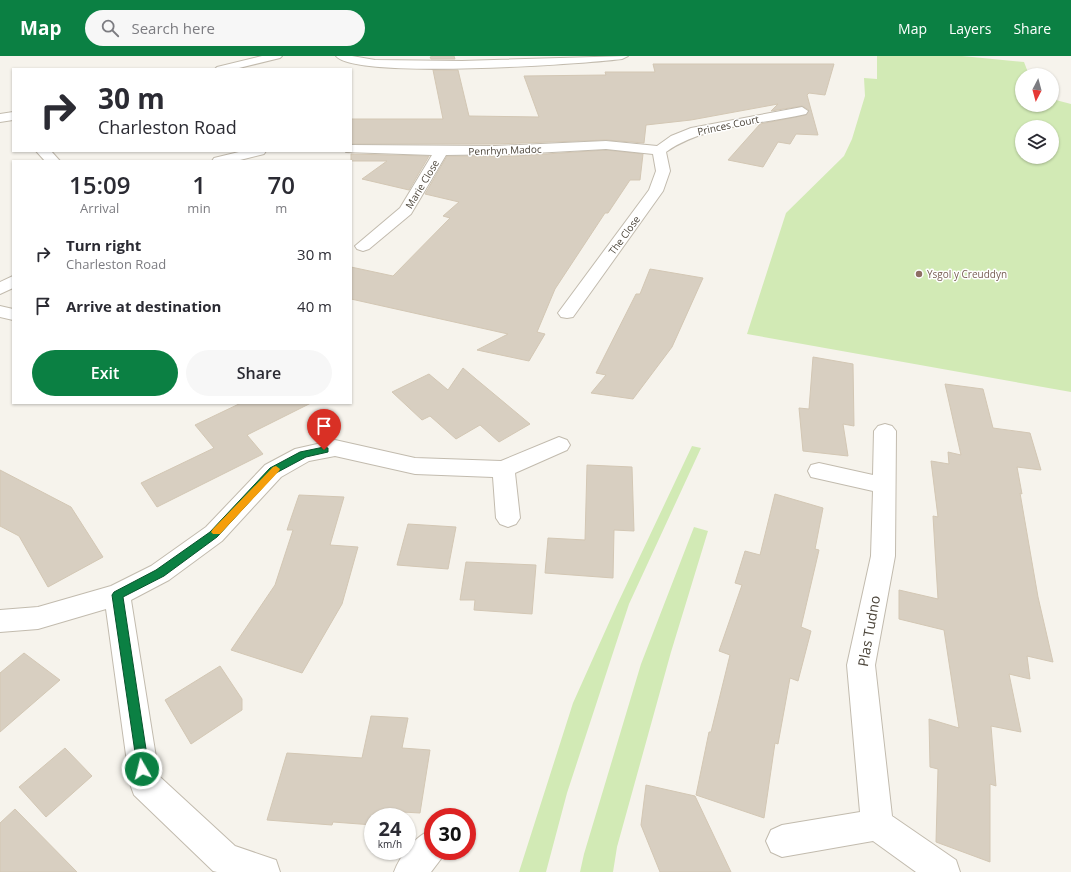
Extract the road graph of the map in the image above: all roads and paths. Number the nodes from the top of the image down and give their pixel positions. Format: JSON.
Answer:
{"nodes":[{"id":1,"x":276,"y":56,"type":"edge"},
{"id":2,"x":342,"y":56,"type":"edge"},
{"id":3,"x":622,"y":56,"type":"edge"},
{"id":4,"x":225,"y":68,"type":"edge"},
{"id":5,"x":802,"y":111,"type":"dead end"},
{"id":6,"x":352,"y":149,"type":"edge"},
{"id":7,"x":441,"y":151,"type":"junction"},
{"id":8,"x":659,"y":151,"type":"junction"},
{"id":9,"x":44,"y":152,"type":"edge"},
{"id":10,"x":254,"y":152,"type":"edge"},
{"id":11,"x":52,"y":160,"type":"edge"},
{"id":12,"x":223,"y":160,"type":"edge"},
{"id":13,"x":363,"y":246,"type":"dead end"},
{"id":14,"x":12,"y":282,"type":"edge"},
{"id":15,"x":0,"y":288,"type":"edge"},
{"id":16,"x":0,"y":310,"type":"edge"},
{"id":17,"x":567,"y":313,"type":"dead end"},
{"id":18,"x":12,"y":315,"type":"edge"},
{"id":19,"x":885,"y":431,"type":"dead end"},
{"id":20,"x":559,"y":445,"type":"dead end"},
{"id":21,"x":503,"y":470,"type":"junction"},
{"id":22,"x":819,"y":471,"type":"dead end"},
{"id":23,"x":883,"y":485,"type":"junction"},
{"id":24,"x":508,"y":518,"type":"dead end"},
{"id":25,"x":118,"y":595,"type":"junction"},
{"id":26,"x":0,"y":621,"type":"edge"},
{"id":27,"x":876,"y":825,"type":"junction"},
{"id":28,"x":782,"y":841,"type":"dead end"},
{"id":29,"x":424,"y":856,"type":"edge"},
{"id":30,"x":264,"y":872,"type":"edge"},
{"id":31,"x":410,"y":872,"type":"edge"},
{"id":32,"x":944,"y":872,"type":"edge"}],
"edges":[{"from":1,"to":4,"type":"street"},
{"from":2,"to":3,"type":"street"},
{"from":5,"to":8,"type":"street","name":"Princes Court"},
{"from":6,"to":7,"type":"street","name":"Penrhyn Madoc"},
{"from":7,"to":8,"type":"street","name":"Penrhyn Madoc"},
{"from":7,"to":13,"type":"street","name":"Marie Close"},
{"from":8,"to":17,"type":"street","name":"The Close"},
{"from":9,"to":11,"type":"street"},
{"from":10,"to":12,"type":"street"},
{"from":14,"to":15,"type":"street"},
{"from":16,"to":18,"type":"street"},
{"from":19,"to":23,"type":"street","name":"Plas Tudno"},
{"from":20,"to":21,"type":"street"},
{"from":21,"to":24,"type":"street"},
{"from":21,"to":25,"type":"street"},
{"from":22,"to":23,"type":"street"},
{"from":23,"to":27,"type":"street","name":"Plas Tudno"},
{"from":25,"to":26,"type":"street"},
{"from":25,"to":30,"type":"street"},
{"from":27,"to":28,"type":"street"},
{"from":27,"to":32,"type":"street"},
{"from":29,"to":31,"type":"street"}]}
